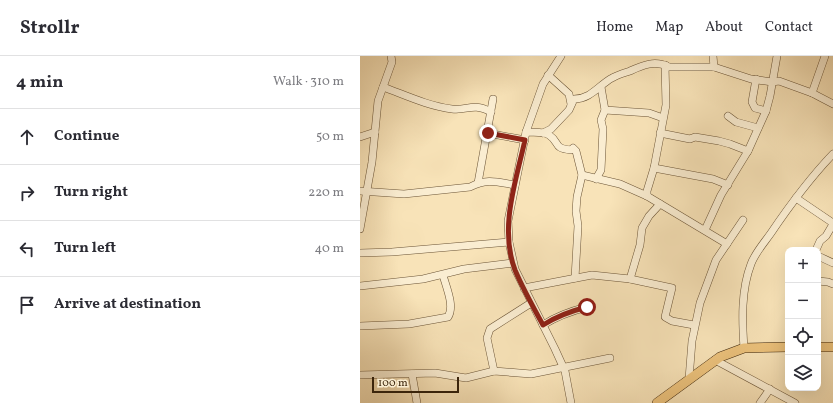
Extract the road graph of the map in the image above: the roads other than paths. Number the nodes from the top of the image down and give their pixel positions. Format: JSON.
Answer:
{"nodes":[{"id":1,"x":391,"y":56,"type":"edge"},
{"id":2,"x":561,"y":56,"type":"edge"},
{"id":3,"x":713,"y":56,"type":"edge"},
{"id":4,"x":777,"y":56,"type":"edge"},
{"id":5,"x":825,"y":56,"type":"edge"},
{"id":6,"x":665,"y":65,"type":"junction"},
{"id":7,"x":714,"y":67,"type":"junction"},
{"id":8,"x":548,"y":75,"type":"junction"},
{"id":9,"x":756,"y":80,"type":"junction"},
{"id":10,"x":772,"y":82,"type":"junction"},
{"id":11,"x":383,"y":87,"type":"junction"},
{"id":12,"x":601,"y":87,"type":"junction"},
{"id":13,"x":812,"y":93,"type":"junction"},
{"id":14,"x":493,"y":99,"type":"dead end"},
{"id":15,"x":572,"y":104,"type":"junction"},
{"id":16,"x":833,"y":104,"type":"edge"},
{"id":17,"x":605,"y":110,"type":"junction"},
{"id":18,"x":766,"y":111,"type":"junction"},
{"id":19,"x":491,"y":112,"type":"junction"},
{"id":20,"x":728,"y":116,"type":"dead end"},
{"id":21,"x":663,"y":118,"type":"junction"},
{"id":22,"x":758,"y":128,"type":"junction"},
{"id":23,"x":375,"y":132,"type":"junction"},
{"id":24,"x":487,"y":132,"type":"junction"},
{"id":25,"x":543,"y":133,"type":"junction"},
{"id":26,"x":660,"y":133,"type":"junction"},
{"id":27,"x":526,"y":136,"type":"junction"},
{"id":28,"x":360,"y":137,"type":"edge"},
{"id":29,"x":748,"y":151,"type":"junction"},
{"id":30,"x":833,"y":154,"type":"edge"},
{"id":31,"x":654,"y":168,"type":"junction"},
{"id":32,"x":582,"y":175,"type":"junction"},
{"id":33,"x":596,"y":179,"type":"junction"},
{"id":34,"x":478,"y":183,"type":"junction"},
{"id":35,"x":515,"y":185,"type":"junction"},
{"id":36,"x":728,"y":185,"type":"junction"},
{"id":37,"x":363,"y":191,"type":"edge"},
{"id":38,"x":648,"y":196,"type":"junction"},
{"id":39,"x":796,"y":198,"type":"junction"},
{"id":40,"x":660,"y":204,"type":"junction"},
{"id":41,"x":743,"y":220,"type":"dead end"},
{"id":42,"x":833,"y":224,"type":"edge"},
{"id":43,"x":360,"y":229,"type":"edge"},
{"id":44,"x":705,"y":230,"type":"junction"},
{"id":45,"x":830,"y":238,"type":"edge"},
{"id":46,"x":509,"y":242,"type":"junction"},
{"id":47,"x":727,"y":244,"type":"junction"},
{"id":48,"x":817,"y":247,"type":"edge"},
{"id":49,"x":360,"y":253,"type":"edge"},
{"id":50,"x":821,"y":257,"type":"edge"},
{"id":51,"x":514,"y":263,"type":"junction"},
{"id":52,"x":833,"y":263,"type":"edge"},
{"id":53,"x":443,"y":275,"type":"junction"},
{"id":54,"x":575,"y":278,"type":"junction"},
{"id":55,"x":630,"y":279,"type":"junction"},
{"id":56,"x":360,"y":286,"type":"edge"},
{"id":57,"x":524,"y":288,"type":"junction"},
{"id":58,"x":531,"y":303,"type":"junction"},
{"id":59,"x":587,"y":307,"type":"dead end"},
{"id":60,"x":543,"y":325,"type":"junction"},
{"id":61,"x":694,"y":325,"type":"junction"},
{"id":62,"x":360,"y":326,"type":"edge"},
{"id":63,"x":785,"y":347,"type":"edge"},
{"id":64,"x":821,"y":347,"type":"edge"},
{"id":65,"x":833,"y":347,"type":"edge"},
{"id":66,"x":744,"y":348,"type":"junction"},
{"id":67,"x":610,"y":358,"type":"dead end"},
{"id":68,"x":715,"y":360,"type":"junction"},
{"id":69,"x":563,"y":367,"type":"junction"},
{"id":70,"x":494,"y":372,"type":"junction"},
{"id":71,"x":412,"y":374,"type":"junction"},
{"id":72,"x":360,"y":375,"type":"edge"},
{"id":73,"x":689,"y":379,"type":"junction"},
{"id":74,"x":770,"y":389,"type":"junction"},
{"id":75,"x":417,"y":403,"type":"edge"},
{"id":76,"x":571,"y":403,"type":"edge"},
{"id":77,"x":657,"y":403,"type":"edge"},
{"id":78,"x":760,"y":403,"type":"edge"},
{"id":79,"x":795,"y":403,"type":"edge"}],
"edges":[{"from":1,"to":11,"type":"street"},
{"from":2,"to":8,"type":"street"},
{"from":3,"to":7,"type":"street"},
{"from":4,"to":10,"type":"street"},
{"from":5,"to":13,"type":"street"},
{"from":6,"to":7,"type":"street"},
{"from":6,"to":12,"type":"street"},
{"from":6,"to":21,"type":"street"},
{"from":7,"to":9,"type":"street"},
{"from":8,"to":15,"type":"street"},
{"from":8,"to":27,"type":"street"},
{"from":9,"to":10,"type":"street"},
{"from":9,"to":18,"type":"street"},
{"from":10,"to":13,"type":"street"},
{"from":10,"to":18,"type":"street"},
{"from":11,"to":19,"type":"street"},
{"from":11,"to":23,"type":"street"},
{"from":12,"to":15,"type":"street"},
{"from":12,"to":17,"type":"street"},
{"from":13,"to":16,"type":"street"},
{"from":14,"to":19,"type":"street"},
{"from":15,"to":25,"type":"street"},
{"from":17,"to":21,"type":"street"},
{"from":17,"to":33,"type":"street"},
{"from":18,"to":22,"type":"street"},
{"from":19,"to":24,"type":"street"},
{"from":20,"to":22,"type":"street"},
{"from":21,"to":26,"type":"street"},
{"from":22,"to":29,"type":"street"},
{"from":23,"to":28,"type":"street"},
{"from":23,"to":37,"type":"street"},
{"from":24,"to":27,"type":"street"},
{"from":24,"to":34,"type":"street"},
{"from":25,"to":27,"type":"street"},
{"from":25,"to":32,"type":"street"},
{"from":26,"to":29,"type":"street"},
{"from":26,"to":31,"type":"street"},
{"from":27,"to":35,"type":"street"},
{"from":29,"to":36,"type":"street"},
{"from":30,"to":39,"type":"street"},
{"from":31,"to":36,"type":"street"},
{"from":31,"to":38,"type":"street"},
{"from":32,"to":33,"type":"street"},
{"from":32,"to":54,"type":"street"},
{"from":33,"to":38,"type":"street"},
{"from":34,"to":35,"type":"street"},
{"from":34,"to":37,"type":"street"},
{"from":35,"to":46,"type":"street"},
{"from":36,"to":44,"type":"street"},
{"from":37,"to":43,"type":"street"},
{"from":38,"to":40,"type":"street"},
{"from":39,"to":42,"type":"street"},
{"from":39,"to":66,"type":"street"},
{"from":40,"to":44,"type":"street"},
{"from":40,"to":55,"type":"street"},
{"from":41,"to":47,"type":"street"},
{"from":42,"to":45,"type":"street"},
{"from":44,"to":47,"type":"street"},
{"from":45,"to":48,"type":"street"},
{"from":46,"to":49,"type":"street"},
{"from":46,"to":51,"type":"street"},
{"from":47,"to":61,"type":"street"},
{"from":50,"to":52,"type":"street"},
{"from":51,"to":53,"type":"street"},
{"from":51,"to":57,"type":"street"},
{"from":53,"to":56,"type":"street"},
{"from":53,"to":62,"type":"street"},
{"from":54,"to":55,"type":"street"},
{"from":54,"to":57,"type":"street"},
{"from":55,"to":61,"type":"street"},
{"from":57,"to":58,"type":"street"},
{"from":58,"to":60,"type":"street"},
{"from":58,"to":70,"type":"street"},
{"from":59,"to":60,"type":"street"},
{"from":60,"to":69,"type":"street"},
{"from":61,"to":73,"type":"street"},
{"from":63,"to":66,"type":"main road"},
{"from":64,"to":65,"type":"main road"},
{"from":66,"to":68,"type":"main road"},
{"from":67,"to":69,"type":"street"},
{"from":68,"to":73,"type":"main road"},
{"from":68,"to":74,"type":"street"},
{"from":69,"to":70,"type":"street"},
{"from":69,"to":76,"type":"street"},
{"from":70,"to":71,"type":"street"},
{"from":71,"to":72,"type":"street"},
{"from":71,"to":75,"type":"street"},
{"from":73,"to":77,"type":"main road"},
{"from":74,"to":78,"type":"street"},
{"from":74,"to":79,"type":"street"}]}
